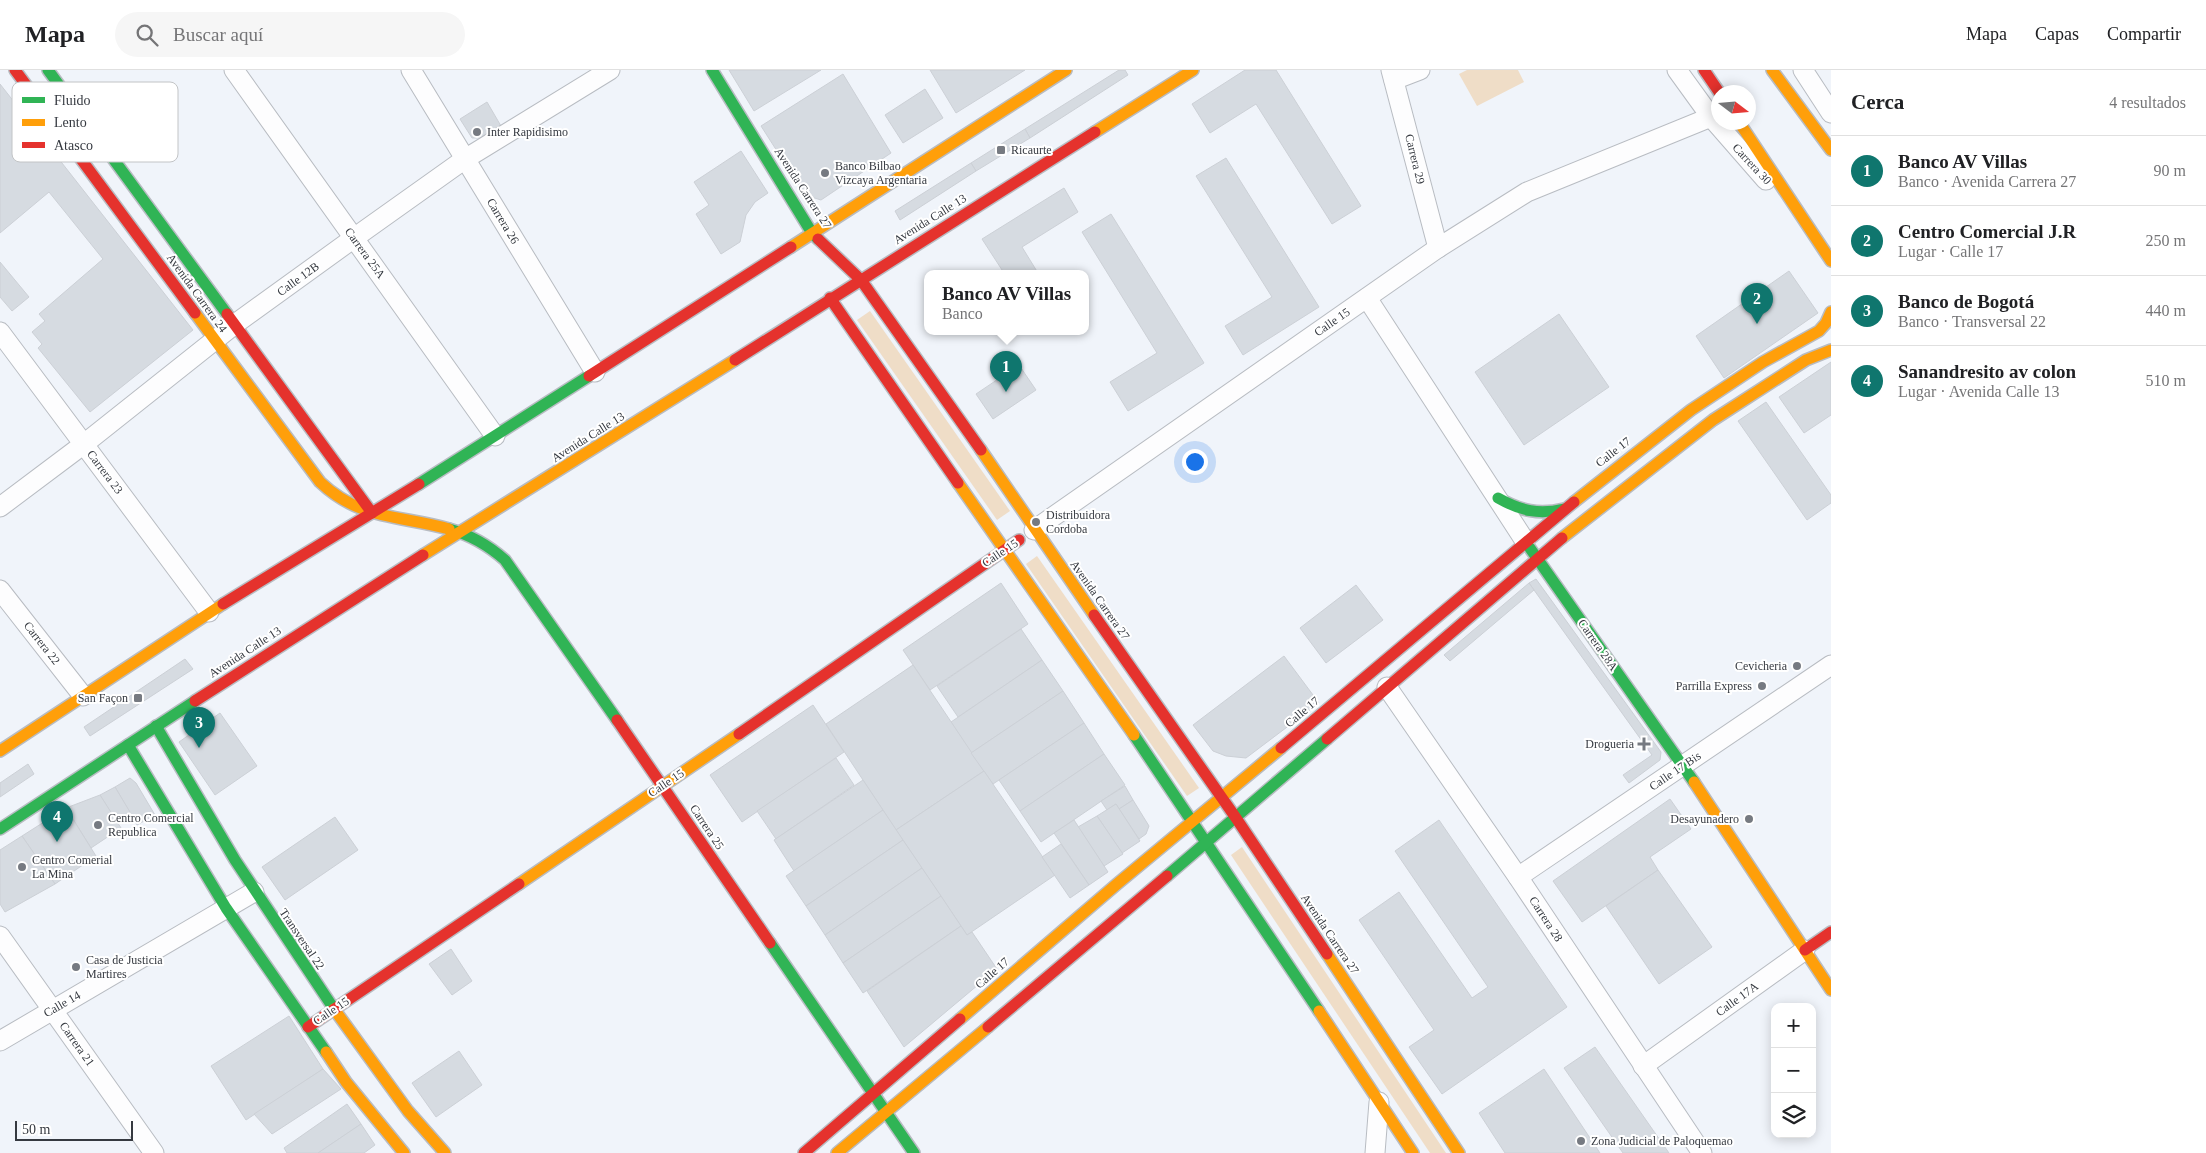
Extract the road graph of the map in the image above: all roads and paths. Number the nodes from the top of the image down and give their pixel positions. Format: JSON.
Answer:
{"nodes":[{"id":1,"x":15,"y":70,"type":"edge"},
{"id":2,"x":48,"y":70,"type":"edge"},
{"id":3,"x":234,"y":70,"type":"edge"},
{"id":4,"x":411,"y":70,"type":"edge"},
{"id":5,"x":610,"y":70,"type":"edge"},
{"id":6,"x":712,"y":70,"type":"edge"},
{"id":7,"x":1066,"y":70,"type":"edge"},
{"id":8,"x":1193,"y":70,"type":"edge"},
{"id":9,"x":1420,"y":70,"type":"edge"},
{"id":10,"x":1677,"y":70,"type":"edge"},
{"id":11,"x":1704,"y":70,"type":"edge"},
{"id":12,"x":1772,"y":70,"type":"edge"},
{"id":13,"x":1804,"y":70,"type":"edge"},
{"id":14,"x":1393,"y":75,"type":"edge"},
{"id":15,"x":25,"y":82,"type":"edge"},
{"id":16,"x":56,"y":82,"type":"edge"},
{"id":17,"x":1714,"y":85,"type":"edge"},
{"id":18,"x":1831,"y":113,"type":"edge"},
{"id":19,"x":1711,"y":117,"type":"joint"},
{"id":20,"x":1722,"y":130,"type":"edge"},
{"id":21,"x":1744,"y":130,"type":"edge"},
{"id":22,"x":1831,"y":150,"type":"edge"},
{"id":23,"x":465,"y":159,"type":"junction"},
{"id":24,"x":92,"y":162,"type":"edge"},
{"id":25,"x":106,"y":162,"type":"edge"},
{"id":26,"x":1795,"y":206,"type":"junction"},
{"id":27,"x":812,"y":233,"type":"junction"},
{"id":28,"x":152,"y":234,"type":"junction"},
{"id":29,"x":354,"y":238,"type":"junction"},
{"id":30,"x":1438,"y":248,"type":"junction"},
{"id":31,"x":1831,"y":260,"type":"edge"},
{"id":32,"x":861,"y":280,"type":"junction"},
{"id":33,"x":830,"y":298,"type":"junction"},
{"id":34,"x":1367,"y":298,"type":"junction"},
{"id":35,"x":1831,"y":312,"type":"edge"},
{"id":36,"x":235,"y":324,"type":"junction"},
{"id":37,"x":0,"y":332,"type":"edge"},
{"id":38,"x":215,"y":341,"type":"junction"},
{"id":39,"x":1831,"y":350,"type":"edge"},
{"id":40,"x":591,"y":366,"type":"junction"},
{"id":41,"x":495,"y":436,"type":"junction"},
{"id":42,"x":84,"y":444,"type":"junction"},
{"id":43,"x":1498,"y":498,"type":"junction"},
{"id":44,"x":0,"y":507,"type":"edge"},
{"id":45,"x":1564,"y":509,"type":"junction"},
{"id":46,"x":372,"y":513,"type":"junction"},
{"id":47,"x":1034,"y":530,"type":"junction"},
{"id":48,"x":462,"y":532,"type":"junction"},
{"id":49,"x":1525,"y":541,"type":"junction"},
{"id":50,"x":1005,"y":549,"type":"junction"},
{"id":51,"x":1536,"y":559,"type":"junction"},
{"id":52,"x":0,"y":590,"type":"edge"},
{"id":53,"x":209,"y":612,"type":"junction"},
{"id":54,"x":1831,"y":665,"type":"edge"},
{"id":55,"x":1388,"y":687,"type":"junction"},
{"id":56,"x":83,"y":696,"type":"junction"},
{"id":57,"x":156,"y":726,"type":"junction"},
{"id":58,"x":128,"y":745,"type":"junction"},
{"id":59,"x":0,"y":751,"type":"edge"},
{"id":60,"x":1683,"y":765,"type":"junction"},
{"id":61,"x":663,"y":786,"type":"junction"},
{"id":62,"x":1222,"y":798,"type":"junction"},
{"id":63,"x":1236,"y":818,"type":"junction"},
{"id":64,"x":1192,"y":821,"type":"junction"},
{"id":65,"x":0,"y":828,"type":"edge"},
{"id":66,"x":1206,"y":842,"type":"junction"},
{"id":67,"x":1518,"y":877,"type":"junction"},
{"id":68,"x":254,"y":892,"type":"junction"},
{"id":69,"x":226,"y":908,"type":"junction"},
{"id":70,"x":1831,"y":932,"type":"edge"},
{"id":71,"x":0,"y":936,"type":"edge"},
{"id":72,"x":1805,"y":950,"type":"junction"},
{"id":73,"x":1831,"y":990,"type":"edge"},
{"id":74,"x":334,"y":1009,"type":"junction"},
{"id":75,"x":52,"y":1010,"type":"junction"},
{"id":76,"x":308,"y":1027,"type":"junction"},
{"id":77,"x":0,"y":1041,"type":"edge"},
{"id":78,"x":1643,"y":1066,"type":"junction"},
{"id":79,"x":873,"y":1094,"type":"junction"},
{"id":80,"x":1379,"y":1102,"type":"junction"},
{"id":81,"x":886,"y":1113,"type":"junction"},
{"id":82,"x":154,"y":1153,"type":"edge"},
{"id":83,"x":404,"y":1153,"type":"edge"},
{"id":84,"x":445,"y":1153,"type":"edge"},
{"id":85,"x":804,"y":1153,"type":"edge"},
{"id":86,"x":837,"y":1153,"type":"edge"},
{"id":87,"x":914,"y":1153,"type":"edge"},
{"id":88,"x":1375,"y":1153,"type":"edge"},
{"id":89,"x":1413,"y":1153,"type":"edge"},
{"id":90,"x":1459,"y":1153,"type":"edge"},
{"id":91,"x":1702,"y":1153,"type":"edge"}],
"edges":[{"from":1,"to":15,"type":"main road","name":"Avenida Carrera 24"},
{"from":2,"to":16,"type":"main road","name":"Avenida Carrera 24"},
{"from":3,"to":29,"type":"street","name":"Carrera 25A"},
{"from":4,"to":23,"type":"street","name":"Carrera 26"},
{"from":5,"to":23,"type":"street","name":"Calle 12B"},
{"from":6,"to":27,"type":"main road","name":"Avenida Carrera 27"},
{"from":7,"to":27,"type":"main road"},
{"from":8,"to":32,"type":"main road","name":"Avenida Calle 13"},
{"from":9,"to":14,"type":"street"},
{"from":10,"to":19,"type":"street","name":"Carrera 30"},
{"from":11,"to":17,"type":"main road"},
{"from":12,"to":22,"type":"main road"},
{"from":13,"to":18,"type":"street"},
{"from":14,"to":30,"type":"street","name":"Carrera 29"},
{"from":19,"to":30,"type":"street","name":"Calle 15"},
{"from":20,"to":26,"type":"street","name":"Carrera 30"},
{"from":21,"to":26,"type":"main road"},
{"from":23,"to":29,"type":"street","name":"Calle 12B"},
{"from":23,"to":40,"type":"street","name":"Carrera 26"},
{"from":24,"to":28,"type":"main road","name":"Avenida Carrera 24"},
{"from":25,"to":28,"type":"main road","name":"Avenida Carrera 24"},
{"from":26,"to":31,"type":"main road"},
{"from":27,"to":32,"type":"main road","name":"Avenida Carrera 27"},
{"from":27,"to":40,"type":"main road"},
{"from":28,"to":36,"type":"main road","name":"Avenida Carrera 24"},
{"from":28,"to":38,"type":"main road","name":"Avenida Carrera 24"},
{"from":29,"to":36,"type":"street","name":"Calle 12B"},
{"from":29,"to":41,"type":"street","name":"Carrera 25A"},
{"from":30,"to":34,"type":"street","name":"Calle 15"},
{"from":32,"to":33,"type":"main road","name":"Avenida Calle 13"},
{"from":32,"to":47,"type":"main road","name":"Avenida Carrera 27"},
{"from":33,"to":48,"type":"main road","name":"Avenida Calle 13"},
{"from":33,"to":50,"type":"main road"},
{"from":34,"to":43,"type":"street","name":"Carrera 28A"},
{"from":34,"to":47,"type":"street","name":"Calle 15"},
{"from":35,"to":45,"type":"main road","name":"Calle 17"},
{"from":36,"to":38,"type":"street","name":"Calle 12B"},
{"from":36,"to":46,"type":"main road","name":"Avenida Carrera 24"},
{"from":37,"to":42,"type":"street","name":"Carrera 23"},
{"from":38,"to":42,"type":"street","name":"Calle 12B"},
{"from":38,"to":46,"type":"main road","name":"Avenida Carrera 24"},
{"from":39,"to":51,"type":"main road"},
{"from":40,"to":41,"type":"main road"},
{"from":41,"to":46,"type":"main road"},
{"from":42,"to":44,"type":"street","name":"Calle 12B"},
{"from":42,"to":53,"type":"street","name":"Carrera 23"},
{"from":43,"to":45,"type":"main road"},
{"from":43,"to":49,"type":"street","name":"Carrera 28A"},
{"from":45,"to":49,"type":"main road","name":"Calle 17"},
{"from":46,"to":48,"type":"main road","name":"Avenida Carrera 24"},
{"from":46,"to":53,"type":"main road"},
{"from":47,"to":50,"type":"main road","name":"Calle 15"},
{"from":47,"to":62,"type":"main road","name":"Avenida Carrera 27"},
{"from":48,"to":57,"type":"main road","name":"Avenida Calle 13"},
{"from":48,"to":61,"type":"main road","name":"Carrera 25"},
{"from":49,"to":51,"type":"main road","name":"Carrera 28A"},
{"from":49,"to":62,"type":"main road","name":"Calle 17"},
{"from":50,"to":61,"type":"main road","name":"Calle 15"},
{"from":50,"to":64,"type":"main road"},
{"from":51,"to":55,"type":"main road"},
{"from":51,"to":60,"type":"main road","name":"Carrera 28A"},
{"from":52,"to":56,"type":"street","name":"Carrera 22"},
{"from":53,"to":56,"type":"main road"},
{"from":54,"to":60,"type":"street","name":"Calle 17 Bis"},
{"from":55,"to":63,"type":"main road"},
{"from":55,"to":67,"type":"street","name":"Carrera 28"},
{"from":56,"to":59,"type":"main road"},
{"from":57,"to":58,"type":"main road","name":"Avenida Calle 13"},
{"from":57,"to":68,"type":"main road","name":"Transversal 22"},
{"from":58,"to":65,"type":"main road","name":"Avenida Calle 13"},
{"from":58,"to":69,"type":"main road"},
{"from":60,"to":67,"type":"street","name":"Calle 17 Bis"},
{"from":60,"to":72,"type":"main road","name":"Carrera 28A"},
{"from":61,"to":74,"type":"main road","name":"Calle 15"},
{"from":61,"to":79,"type":"main road","name":"Carrera 25"},
{"from":62,"to":63,"type":"main road","name":"Avenida Carrera 27"},
{"from":62,"to":64,"type":"main road","name":"Calle 17"},
{"from":63,"to":66,"type":"main road"},
{"from":63,"to":90,"type":"main road","name":"Avenida Carrera 27"},
{"from":64,"to":66,"type":"main road"},
{"from":64,"to":79,"type":"main road","name":"Calle 17"},
{"from":66,"to":80,"type":"main road"},
{"from":66,"to":81,"type":"main road"},
{"from":67,"to":78,"type":"street","name":"Carrera 28"},
{"from":68,"to":69,"type":"street","name":"Calle 14"},
{"from":68,"to":74,"type":"main road","name":"Transversal 22"},
{"from":69,"to":75,"type":"street","name":"Calle 14"},
{"from":69,"to":76,"type":"main road"},
{"from":70,"to":72,"type":"main road","name":"Calle 17A"},
{"from":71,"to":75,"type":"street","name":"Carrera 21"},
{"from":72,"to":73,"type":"main road","name":"Carrera 28A"},
{"from":72,"to":78,"type":"street","name":"Calle 17A"},
{"from":74,"to":76,"type":"main road","name":"Calle 15"},
{"from":74,"to":84,"type":"main road","name":"Transversal 22"},
{"from":75,"to":77,"type":"street","name":"Calle 14"},
{"from":75,"to":82,"type":"street","name":"Carrera 21"},
{"from":76,"to":83,"type":"main road"},
{"from":78,"to":91,"type":"street","name":"Carrera 28"},
{"from":79,"to":81,"type":"main road","name":"Carrera 25"},
{"from":79,"to":85,"type":"main road","name":"Calle 17"},
{"from":80,"to":88,"type":"street"},
{"from":80,"to":89,"type":"main road"},
{"from":81,"to":86,"type":"main road"},
{"from":81,"to":87,"type":"main road","name":"Carrera 25"}]}
